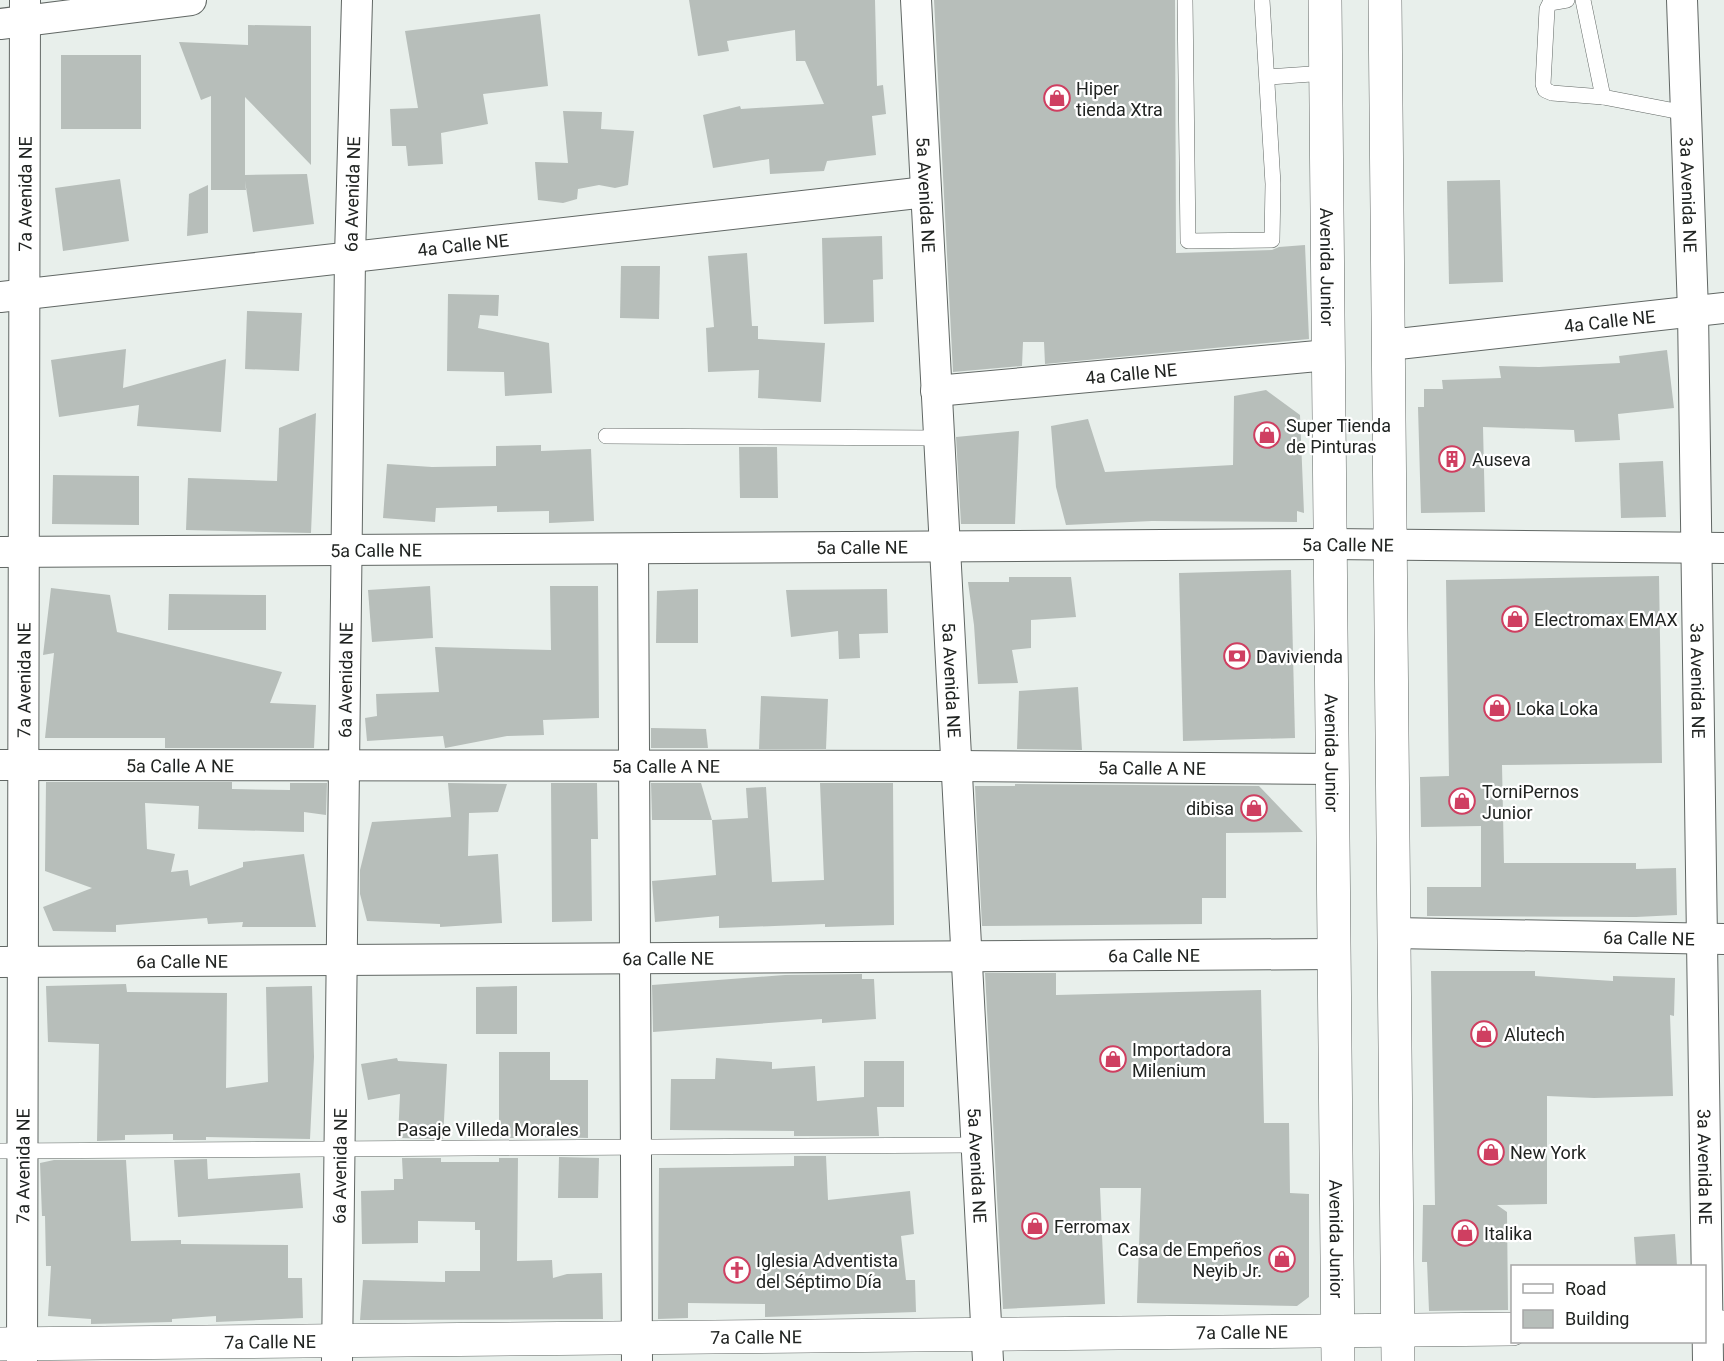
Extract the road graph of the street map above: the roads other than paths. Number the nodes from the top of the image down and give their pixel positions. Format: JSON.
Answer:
{"nodes":[{"id":1,"x":191,"y":0,"type":"edge"},
{"id":2,"x":357,"y":0,"type":"edge"},
{"id":3,"x":916,"y":0,"type":"edge"},
{"id":4,"x":1185,"y":0,"type":"edge"},
{"id":5,"x":1262,"y":0,"type":"edge"},
{"id":6,"x":1325,"y":0,"type":"edge"},
{"id":7,"x":1386,"y":0,"type":"edge"},
{"id":8,"x":1568,"y":0,"type":"edge"},
{"id":9,"x":1583,"y":0,"type":"edge"},
{"id":10,"x":1682,"y":0,"type":"edge"},
{"id":11,"x":17,"y":15,"type":"edge"},
{"id":12,"x":1326,"y":73,"type":"junction"},
{"id":13,"x":1268,"y":77,"type":"junction"},
{"id":14,"x":1603,"y":97,"type":"junction"},
{"id":15,"x":1686,"y":113,"type":"junction"},
{"id":16,"x":926,"y":192,"type":"junction"},
{"id":17,"x":350,"y":257,"type":"junction"},
{"id":18,"x":12,"y":296,"type":"edge"},
{"id":19,"x":1724,"y":308,"type":"edge"},
{"id":20,"x":1693,"y":311,"type":"junction"},
{"id":21,"x":1389,"y":345,"type":"junction"},
{"id":22,"x":1328,"y":355,"type":"junction"},
{"id":23,"x":936,"y":391,"type":"junction"},
{"id":24,"x":606,"y":436,"type":"dead end"},
{"id":25,"x":939,"y":438,"type":"junction"},
{"id":26,"x":1330,"y":544,"type":"junction"},
{"id":27,"x":945,"y":545,"type":"junction"},
{"id":28,"x":1390,"y":545,"type":"junction"},
{"id":29,"x":1710,"y":547,"type":"edge"},
{"id":30,"x":633,"y":549,"type":"junction"},
{"id":31,"x":347,"y":550,"type":"junction"},
{"id":32,"x":12,"y":552,"type":"edge"},
{"id":33,"x":12,"y":765,"type":"edge"},
{"id":34,"x":344,"y":766,"type":"junction"},
{"id":35,"x":956,"y":766,"type":"junction"},
{"id":36,"x":634,"y":767,"type":"junction"},
{"id":37,"x":1332,"y":769,"type":"junction"},
{"id":38,"x":1394,"y":933,"type":"junction"},
{"id":39,"x":1714,"y":939,"type":"edge"},
{"id":40,"x":1334,"y":954,"type":"junction"},
{"id":41,"x":966,"y":955,"type":"junction"},
{"id":42,"x":635,"y":959,"type":"junction"},
{"id":43,"x":343,"y":960,"type":"junction"},
{"id":44,"x":11,"y":962,"type":"edge"},
{"id":45,"x":976,"y":1145,"type":"junction"},
{"id":46,"x":636,"y":1148,"type":"junction"},
{"id":47,"x":338,"y":1149,"type":"junction"},
{"id":48,"x":11,"y":1151,"type":"edge"},
{"id":49,"x":1712,"y":1328,"type":"edge"},
{"id":50,"x":1511,"y":1329,"type":"edge"},
{"id":51,"x":1338,"y":1346,"type":"edge"},
{"id":52,"x":1398,"y":1346,"type":"edge"},
{"id":53,"x":987,"y":1347,"type":"edge"},
{"id":54,"x":15,"y":1349,"type":"edge"},
{"id":55,"x":637,"y":1349,"type":"edge"},
{"id":56,"x":337,"y":1351,"type":"edge"},
{"id":57,"x":1708,"y":1361,"type":"edge"}],
"edges":[{"from":1,"to":11,"type":"street"},
{"from":2,"to":17,"type":"street","name":"6a Avenida NE"},
{"from":3,"to":16,"type":"street","name":"5a Avenida NE"},
{"from":4,"to":13,"type":"lane"},
{"from":5,"to":13,"type":"lane"},
{"from":6,"to":12,"type":"main road","name":"Avenida Junior"},
{"from":7,"to":21,"type":"main road"},
{"from":8,"to":14,"type":"lane"},
{"from":9,"to":14,"type":"lane"},
{"from":10,"to":15,"type":"street","name":"3a Avenida NE"},
{"from":11,"to":18,"type":"street","name":"7a Avenida NE"},
{"from":12,"to":13,"type":"lane"},
{"from":12,"to":22,"type":"main road","name":"Avenida Junior"},
{"from":14,"to":15,"type":"lane"},
{"from":15,"to":20,"type":"street","name":"3a Avenida NE"},
{"from":16,"to":17,"type":"street","name":"4a Calle NE"},
{"from":16,"to":23,"type":"street","name":"5a Avenida NE"},
{"from":17,"to":18,"type":"street","name":"4a Calle NE"},
{"from":17,"to":31,"type":"street","name":"6a Avenida NE"},
{"from":18,"to":32,"type":"street","name":"7a Avenida NE"},
{"from":19,"to":20,"type":"street","name":"4a Calle NE"},
{"from":20,"to":21,"type":"street","name":"4a Calle NE"},
{"from":20,"to":29,"type":"street","name":"3a Avenida NE"},
{"from":21,"to":28,"type":"main road"},
{"from":22,"to":23,"type":"street","name":"4a Calle NE"},
{"from":22,"to":26,"type":"main road","name":"Avenida Junior"},
{"from":23,"to":25,"type":"street","name":"5a Avenida NE"},
{"from":24,"to":25,"type":"lane"},
{"from":25,"to":27,"type":"street","name":"5a Avenida NE"},
{"from":26,"to":27,"type":"street","name":"5a Calle NE"},
{"from":26,"to":28,"type":"street","name":"5a Calle NE"},
{"from":26,"to":37,"type":"main road","name":"Avenida Junior"},
{"from":27,"to":30,"type":"street","name":"5a Calle NE"},
{"from":27,"to":35,"type":"street","name":"5a Avenida NE"},
{"from":28,"to":29,"type":"street","name":"5a Calle NE"},
{"from":28,"to":38,"type":"main road"},
{"from":29,"to":39,"type":"street","name":"3a Avenida NE"},
{"from":30,"to":31,"type":"street","name":"5a Calle NE"},
{"from":30,"to":36,"type":"street"},
{"from":31,"to":32,"type":"street","name":"5a Calle NE"},
{"from":31,"to":34,"type":"street","name":"6a Avenida NE"},
{"from":32,"to":33,"type":"street","name":"7a Avenida NE"},
{"from":33,"to":34,"type":"street","name":"5a Calle A NE"},
{"from":33,"to":44,"type":"street","name":"7a Avenida NE"},
{"from":34,"to":36,"type":"street","name":"5a Calle A NE"},
{"from":34,"to":43,"type":"street","name":"6a Avenida NE"},
{"from":35,"to":36,"type":"street","name":"5a Calle A NE"},
{"from":35,"to":37,"type":"street","name":"5a Calle A NE"},
{"from":35,"to":41,"type":"street","name":"5a Avenida NE"},
{"from":36,"to":42,"type":"street"},
{"from":37,"to":40,"type":"main road","name":"Avenida Junior"},
{"from":38,"to":39,"type":"street","name":"6a Calle NE"},
{"from":38,"to":52,"type":"main road"},
{"from":39,"to":49,"type":"street","name":"3a Avenida NE"},
{"from":40,"to":41,"type":"street","name":"6a Calle NE"},
{"from":40,"to":51,"type":"main road","name":"Avenida Junior"},
{"from":41,"to":42,"type":"street","name":"6a Calle NE"},
{"from":41,"to":45,"type":"street","name":"5a Avenida NE"},
{"from":42,"to":43,"type":"street","name":"6a Calle NE"},
{"from":42,"to":46,"type":"street"},
{"from":43,"to":44,"type":"street","name":"6a Calle NE"},
{"from":43,"to":47,"type":"street","name":"6a Avenida NE"},
{"from":44,"to":48,"type":"street","name":"7a Avenida NE"},
{"from":45,"to":46,"type":"lane","name":"Pasaje Villeda Morales"},
{"from":45,"to":53,"type":"street","name":"5a Avenida NE"},
{"from":46,"to":47,"type":"lane","name":"Pasaje Villeda Morales"},
{"from":46,"to":55,"type":"street"},
{"from":47,"to":48,"type":"lane","name":"Pasaje Villeda Morales"},
{"from":47,"to":56,"type":"street","name":"6a Avenida NE"},
{"from":48,"to":54,"type":"street","name":"7a Avenida NE"},
{"from":49,"to":57,"type":"street","name":"3a Avenida NE"},
{"from":50,"to":52,"type":"main road","name":"7a Calle NE"},
{"from":51,"to":52,"type":"main road","name":"7a Calle NE"},
{"from":51,"to":53,"type":"main road","name":"7a Calle NE"},
{"from":53,"to":55,"type":"main road","name":"7a Calle NE"},
{"from":54,"to":56,"type":"main road","name":"7a Calle NE"},
{"from":55,"to":56,"type":"main road","name":"7a Calle NE"}]}
